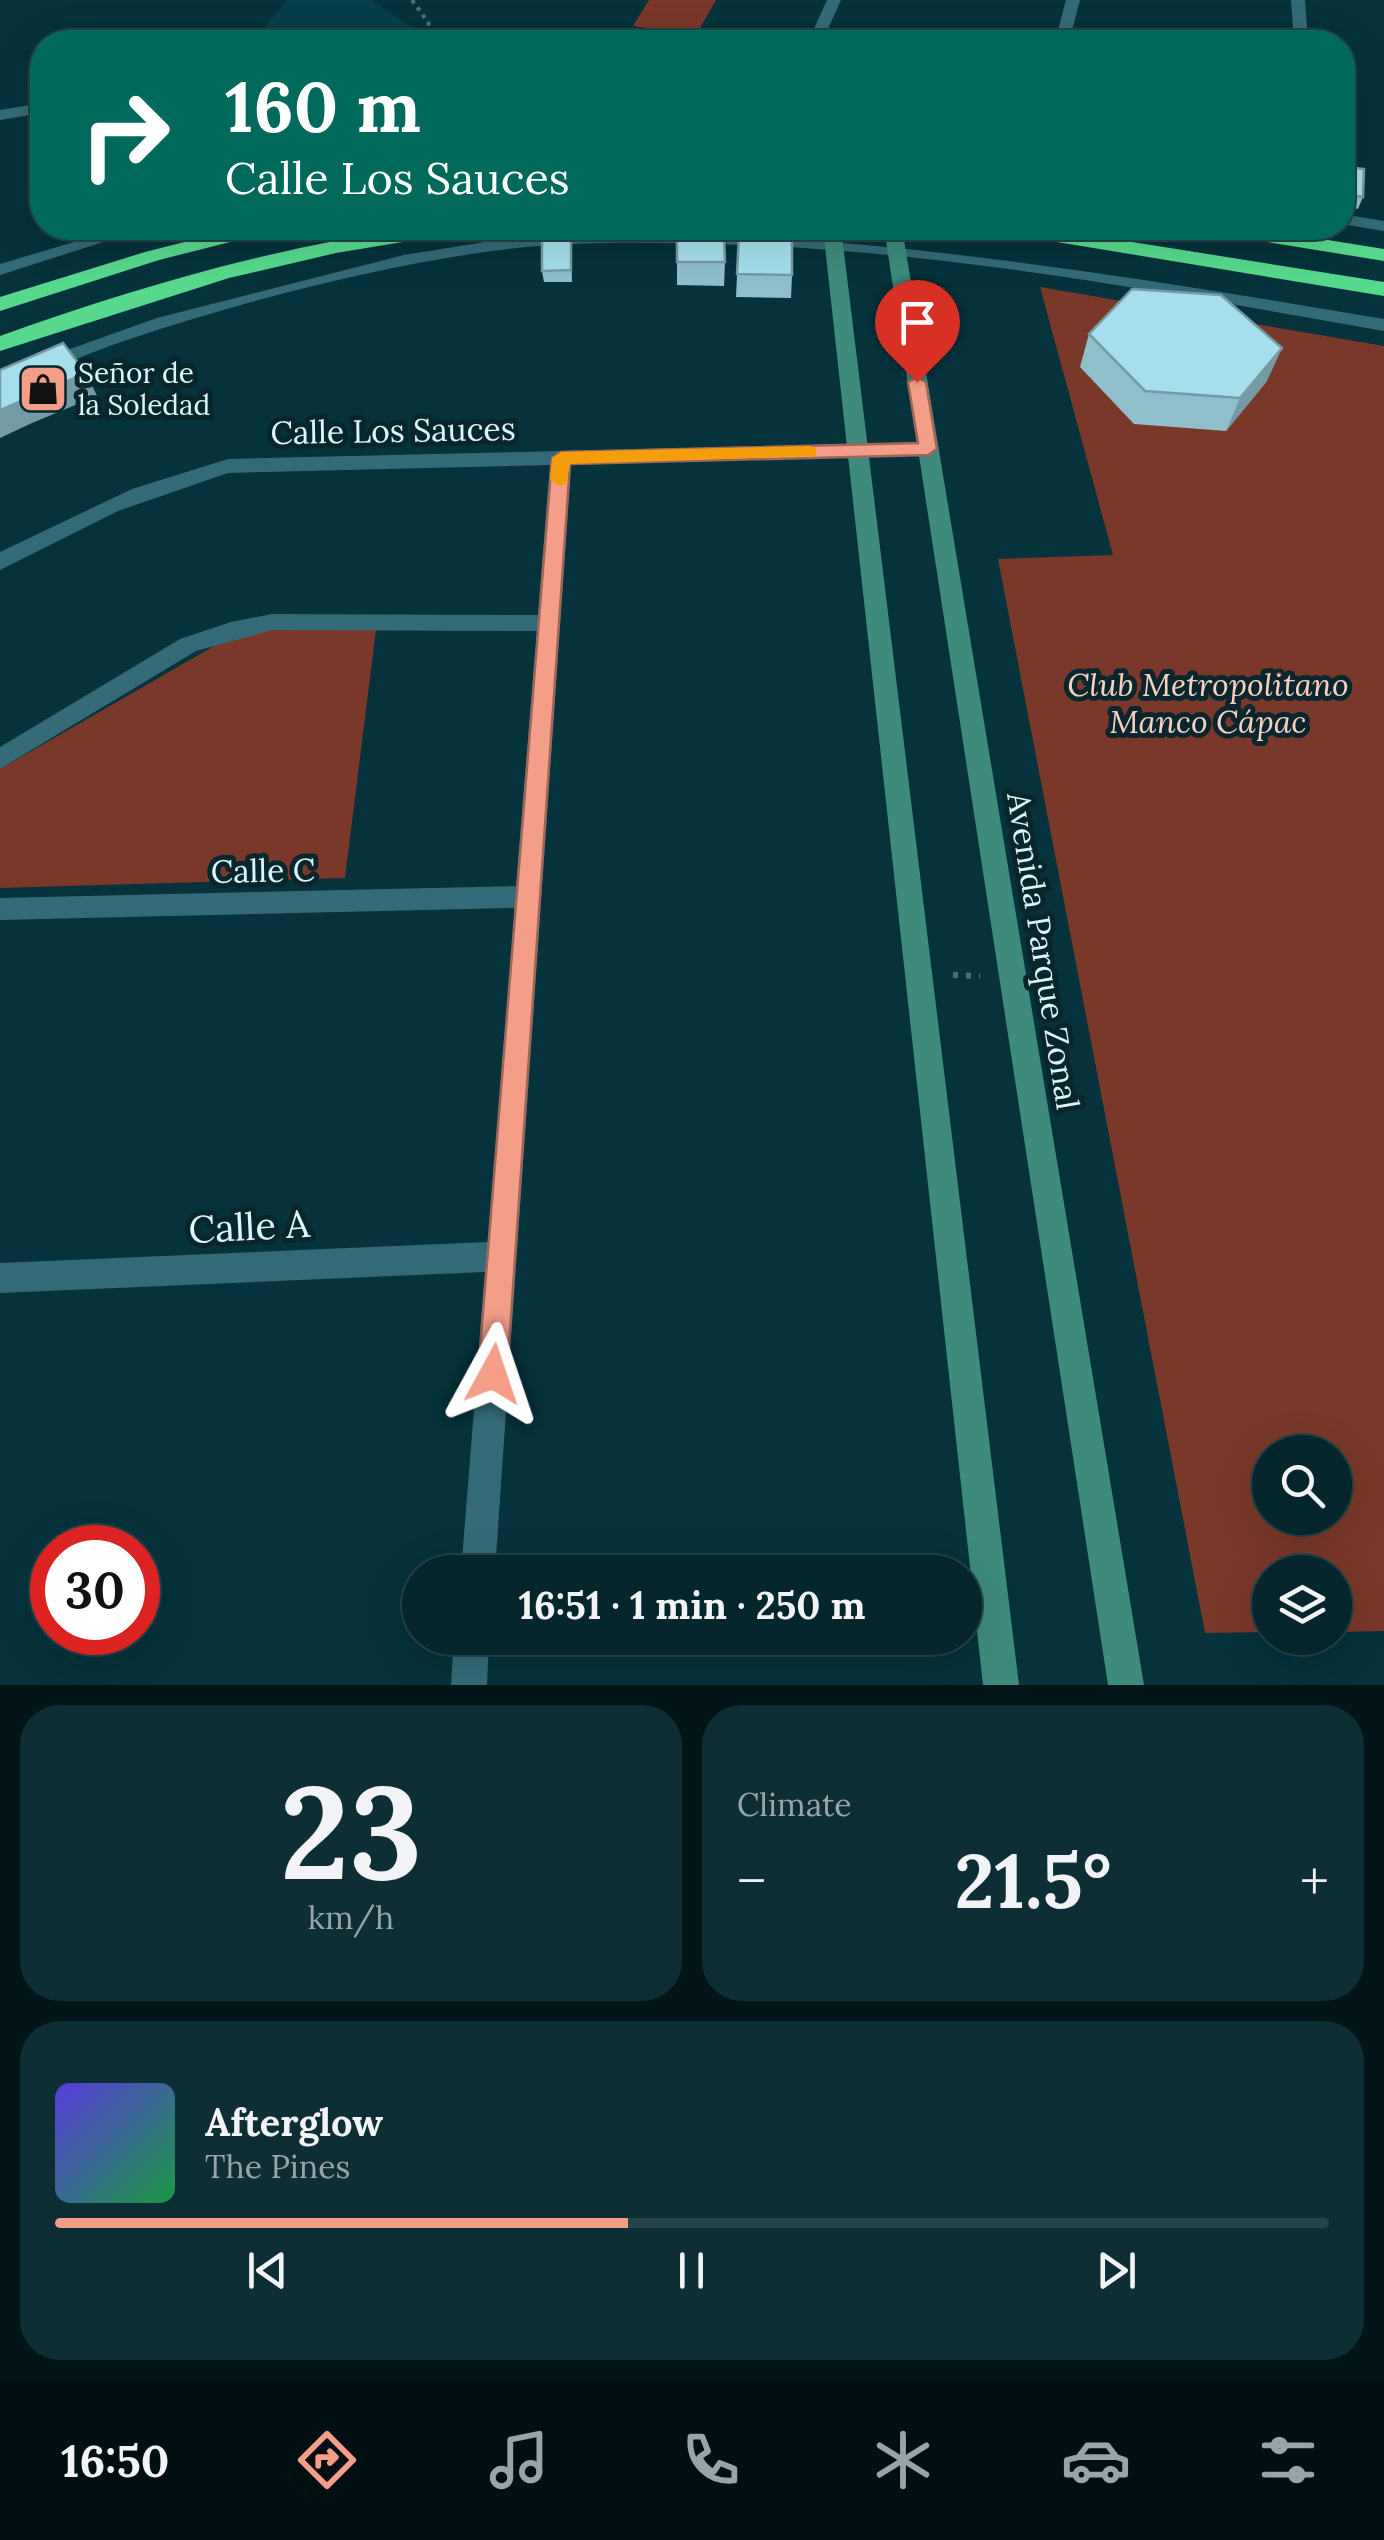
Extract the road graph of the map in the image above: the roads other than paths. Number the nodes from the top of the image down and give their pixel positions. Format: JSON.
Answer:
{"nodes":[{"id":1,"x":834,"y":0,"type":"edge"},
{"id":2,"x":1072,"y":0,"type":"edge"},
{"id":3,"x":1298,"y":0,"type":"edge"},
{"id":4,"x":820,"y":30,"type":"edge"},
{"id":5,"x":1065,"y":30,"type":"edge"},
{"id":6,"x":1300,"y":30,"type":"edge"},
{"id":7,"x":30,"y":110,"type":"edge"},
{"id":8,"x":0,"y":115,"type":"edge"},
{"id":9,"x":1355,"y":221,"type":"edge"},
{"id":10,"x":1384,"y":226,"type":"edge"},
{"id":11,"x":99,"y":240,"type":"edge"},
{"id":12,"x":215,"y":240,"type":"edge"},
{"id":13,"x":376,"y":240,"type":"edge"},
{"id":14,"x":542,"y":240,"type":"edge"},
{"id":15,"x":834,"y":240,"type":"edge"},
{"id":16,"x":894,"y":240,"type":"edge"},
{"id":17,"x":905,"y":240,"type":"edge"},
{"id":18,"x":1082,"y":240,"type":"edge"},
{"id":19,"x":1332,"y":240,"type":"edge"},
{"id":20,"x":1384,"y":255,"type":"edge"},
{"id":21,"x":0,"y":270,"type":"edge"},
{"id":22,"x":1384,"y":289,"type":"edge"},
{"id":23,"x":0,"y":304,"type":"edge"},
{"id":24,"x":1384,"y":325,"type":"edge"},
{"id":25,"x":0,"y":344,"type":"edge"},
{"id":26,"x":0,"y":381,"type":"edge"},
{"id":27,"x":928,"y":449,"type":"junction"},
{"id":28,"x":858,"y":451,"type":"junction"},
{"id":29,"x":561,"y":458,"type":"junction"},
{"id":30,"x":0,"y":562,"type":"edge"},
{"id":31,"x":548,"y":623,"type":"junction"},
{"id":32,"x":0,"y":759,"type":"edge"},
{"id":33,"x":528,"y":898,"type":"junction"},
{"id":34,"x":0,"y":910,"type":"edge"},
{"id":35,"x":502,"y":1256,"type":"junction"},
{"id":36,"x":0,"y":1278,"type":"edge"},
{"id":37,"x":479,"y":1555,"type":"edge"},
{"id":38,"x":471,"y":1655,"type":"edge"},
{"id":39,"x":469,"y":1685,"type":"edge"},
{"id":40,"x":1001,"y":1685,"type":"edge"},
{"id":41,"x":1126,"y":1685,"type":"edge"}],
"edges":[{"from":1,"to":4,"type":"street"},
{"from":2,"to":5,"type":"street"},
{"from":3,"to":6,"type":"street"},
{"from":7,"to":8,"type":"street"},
{"from":9,"to":10,"type":"street"},
{"from":11,"to":21,"type":"street"},
{"from":12,"to":23,"type":"highway"},
{"from":13,"to":25,"type":"highway"},
{"from":14,"to":26,"type":"street"},
{"from":15,"to":28,"type":"main road"},
{"from":16,"to":27,"type":"main road","name":"Avenida Parque Zonal"},
{"from":17,"to":24,"type":"street"},
{"from":18,"to":22,"type":"highway"},
{"from":19,"to":20,"type":"highway"},
{"from":27,"to":28,"type":"street","name":"Calle Los Sauces"},
{"from":27,"to":41,"type":"main road","name":"Avenida Parque Zonal"},
{"from":28,"to":29,"type":"street","name":"Calle Los Sauces"},
{"from":28,"to":40,"type":"main road"},
{"from":29,"to":30,"type":"street","name":"Calle Los Sauces"},
{"from":29,"to":31,"type":"street"},
{"from":31,"to":32,"type":"street"},
{"from":31,"to":33,"type":"street"},
{"from":33,"to":34,"type":"street","name":"Calle C"},
{"from":33,"to":35,"type":"street"},
{"from":35,"to":36,"type":"street","name":"Calle A"},
{"from":35,"to":37,"type":"street"},
{"from":38,"to":39,"type":"street"}]}
